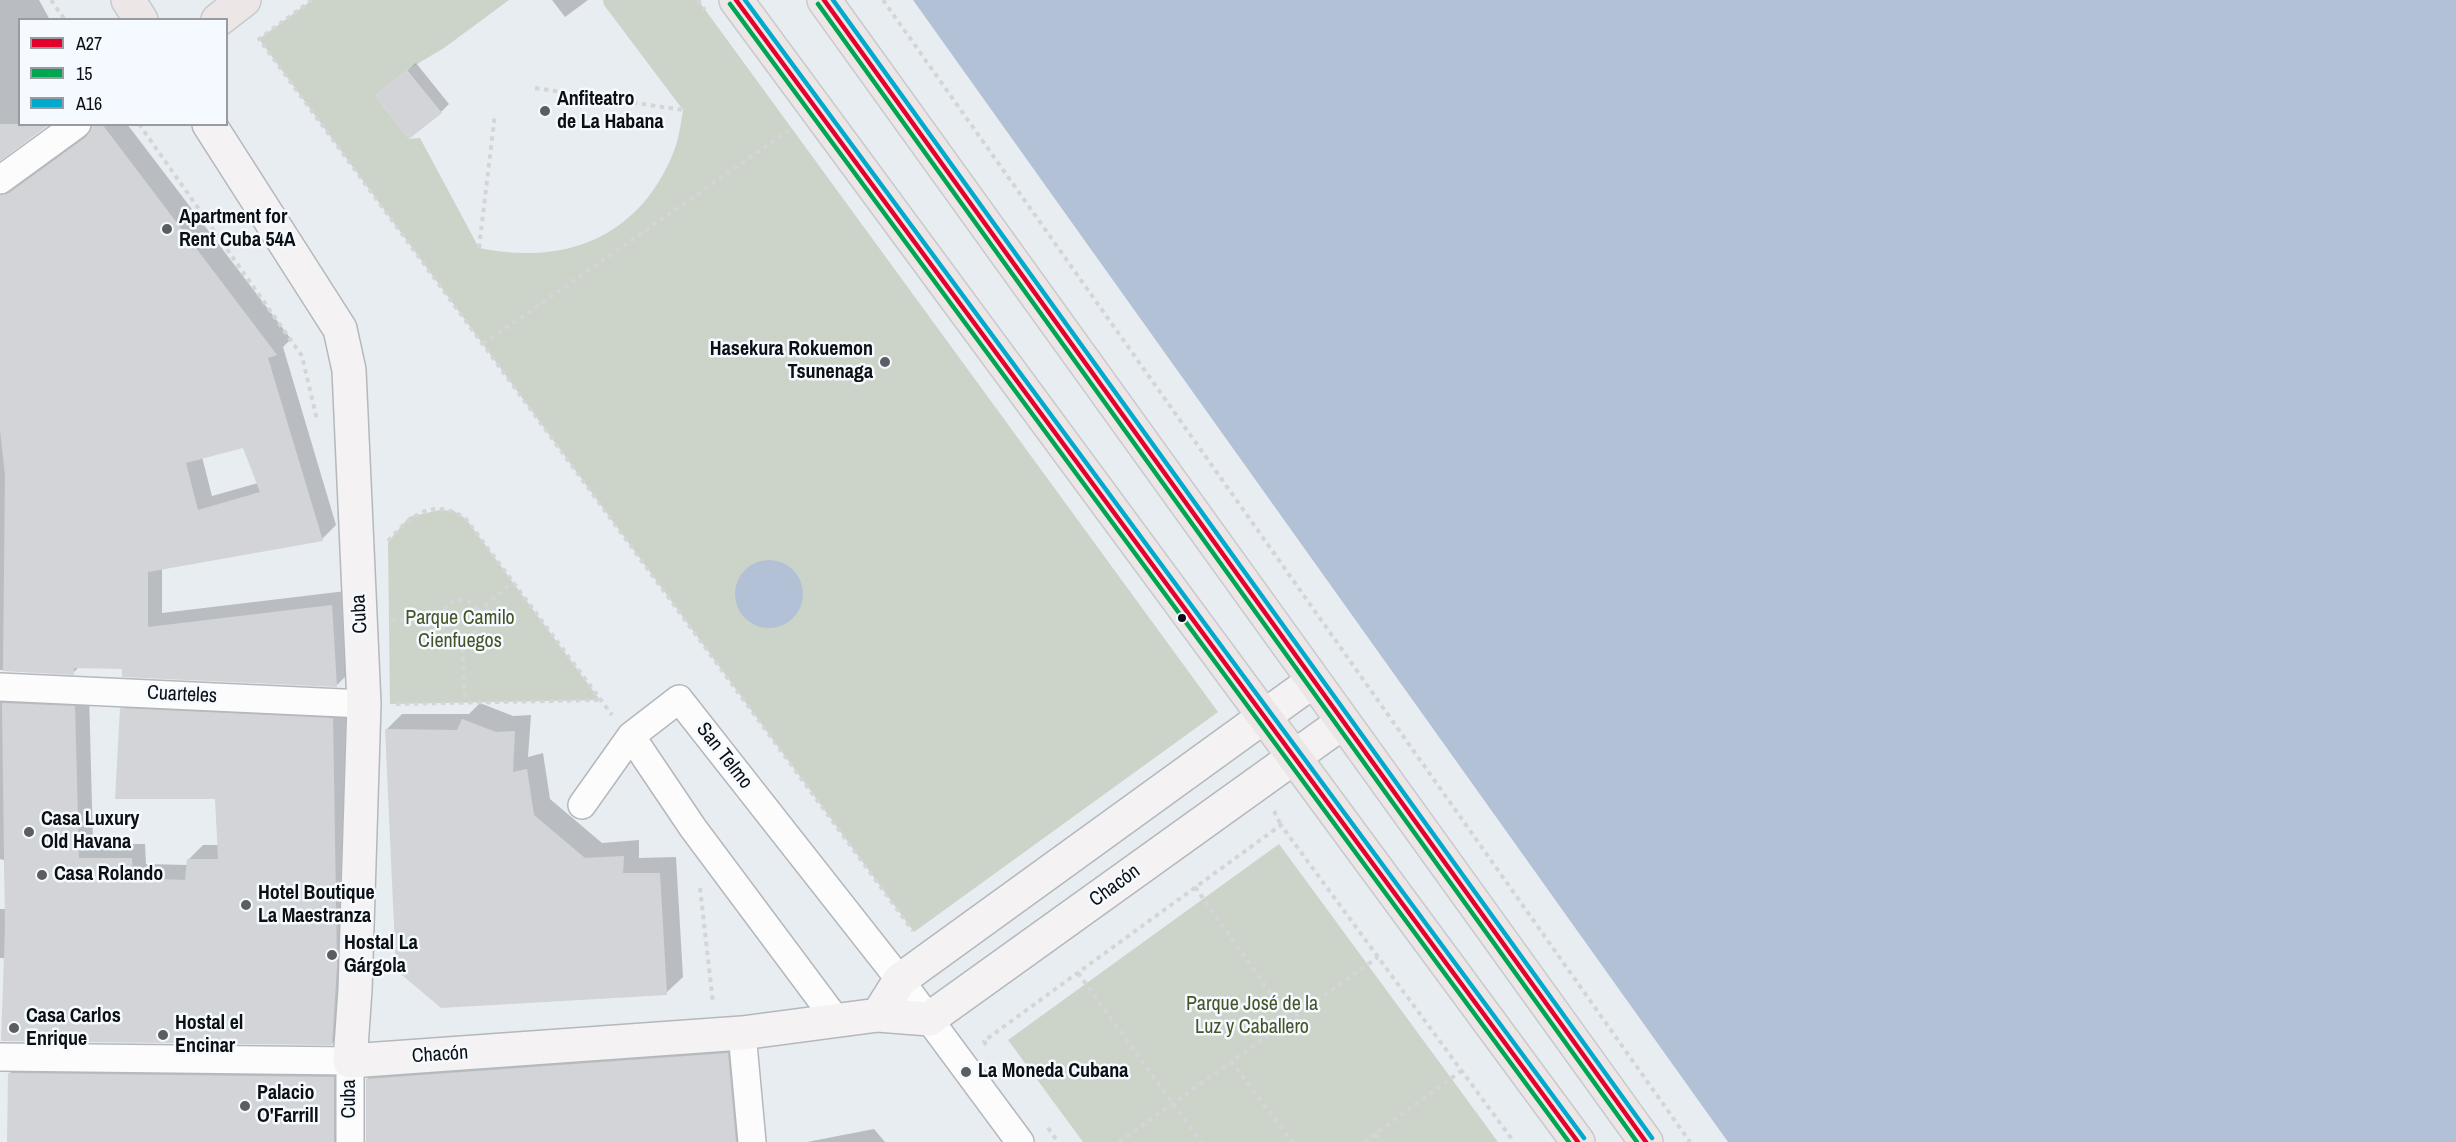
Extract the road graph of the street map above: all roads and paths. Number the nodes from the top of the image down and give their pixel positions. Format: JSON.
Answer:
{"nodes":[{"id":1,"x":51,"y":0,"type":"edge"},
{"id":2,"x":128,"y":0,"type":"edge"},
{"id":3,"x":244,"y":0,"type":"edge"},
{"id":4,"x":312,"y":0,"type":"edge"},
{"id":5,"x":698,"y":0,"type":"edge"},
{"id":6,"x":824,"y":0,"type":"edge"},
{"id":7,"x":883,"y":0,"type":"edge"},
{"id":8,"x":724,"y":9,"type":"edge"},
{"id":9,"x":64,"y":18,"type":"edge"},
{"id":10,"x":140,"y":18,"type":"edge"},
{"id":11,"x":221,"y":18,"type":"edge"},
{"id":12,"x":535,"y":88,"type":"dead end"},
{"id":13,"x":818,"y":109,"type":"junction"},
{"id":14,"x":683,"y":110,"type":"dead end"},
{"id":15,"x":495,"y":114,"type":"dead end"},
{"id":16,"x":785,"y":120,"type":"dead end"},
{"id":17,"x":74,"y":126,"type":"edge"},
{"id":18,"x":140,"y":126,"type":"edge"},
{"id":19,"x":210,"y":126,"type":"edge"},
{"id":20,"x":792,"y":129,"type":"junction"},
{"id":21,"x":799,"y":138,"type":"dead end"},
{"id":22,"x":0,"y":180,"type":"edge"},
{"id":23,"x":479,"y":248,"type":"dead end"},
{"id":24,"x":483,"y":344,"type":"junction"},
{"id":25,"x":318,"y":423,"type":"dead end"},
{"id":26,"x":388,"y":553,"type":"dead end"},
{"id":27,"x":513,"y":582,"type":"junction"},
{"id":28,"x":388,"y":611,"type":"dead end"},
{"id":29,"x":478,"y":612,"type":"junction"},
{"id":30,"x":388,"y":620,"type":"junction"},
{"id":31,"x":441,"y":620,"type":"junction"},
{"id":32,"x":388,"y":628,"type":"dead end"},
{"id":33,"x":462,"y":639,"type":"junction"},
{"id":34,"x":1313,"y":681,"type":"junction"},
{"id":35,"x":0,"y":687,"type":"edge"},
{"id":36,"x":600,"y":700,"type":"junction"},
{"id":37,"x":465,"y":703,"type":"junction"},
{"id":38,"x":364,"y":704,"type":"junction"},
{"id":39,"x":1266,"y":715,"type":"junction"},
{"id":40,"x":1343,"y":723,"type":"junction"},
{"id":41,"x":630,"y":736,"type":"junction"},
{"id":42,"x":1296,"y":757,"type":"junction"},
{"id":43,"x":582,"y":805,"type":"dead end"},
{"id":44,"x":700,"y":887,"type":"dead end"},
{"id":45,"x":1195,"y":887,"type":"junction"},
{"id":46,"x":923,"y":926,"type":"dead end"},
{"id":47,"x":1378,"y":957,"type":"junction"},
{"id":48,"x":1078,"y":973,"type":"junction"},
{"id":49,"x":900,"y":980,"type":"junction"},
{"id":50,"x":878,"y":1015,"type":"junction"},
{"id":51,"x":929,"y":1019,"type":"junction"},
{"id":52,"x":1289,"y":1019,"type":"junction"},
{"id":53,"x":837,"y":1021,"type":"junction"},
{"id":54,"x":730,"y":1034,"type":"junction"},
{"id":55,"x":991,"y":1050,"type":"dead end"},
{"id":56,"x":0,"y":1057,"type":"edge"},
{"id":57,"x":350,"y":1061,"type":"junction"},
{"id":58,"x":1231,"y":1061,"type":"junction"},
{"id":59,"x":1461,"y":1071,"type":"junction"},
{"id":60,"x":1173,"y":1103,"type":"junction"},
{"id":61,"x":1044,"y":1124,"type":"dead end"},
{"id":62,"x":1375,"y":1134,"type":"junction"},
{"id":63,"x":350,"y":1142,"type":"edge"},
{"id":64,"x":752,"y":1142,"type":"edge"},
{"id":65,"x":1020,"y":1142,"type":"edge"},
{"id":66,"x":1058,"y":1142,"type":"edge"},
{"id":67,"x":1119,"y":1142,"type":"edge"},
{"id":68,"x":1201,"y":1142,"type":"edge"},
{"id":69,"x":1292,"y":1142,"type":"edge"},
{"id":70,"x":1364,"y":1142,"type":"edge"},
{"id":71,"x":1381,"y":1142,"type":"edge"},
{"id":72,"x":1514,"y":1142,"type":"edge"},
{"id":73,"x":1578,"y":1142,"type":"edge"},
{"id":74,"x":1646,"y":1142,"type":"edge"},
{"id":75,"x":1690,"y":1142,"type":"edge"}],
"edges":[{"from":1,"to":9,"type":"path"},
{"from":2,"to":10,"type":"main road"},
{"from":3,"to":11,"type":"main road"},
{"from":4,"to":24,"type":"path"},
{"from":5,"to":8,"type":"path"},
{"from":6,"to":34,"type":"main road"},
{"from":7,"to":75,"type":"path"},
{"from":8,"to":13,"type":"main road"},
{"from":12,"to":14,"type":"path"},
{"from":13,"to":20,"type":"path"},
{"from":13,"to":39,"type":"main road"},
{"from":15,"to":23,"type":"path"},
{"from":16,"to":20,"type":"path"},
{"from":17,"to":22,"type":"street"},
{"from":18,"to":25,"type":"path"},
{"from":19,"to":38,"type":"street","name":"Cuba"},
{"from":20,"to":21,"type":"path"},
{"from":20,"to":24,"type":"path"},
{"from":24,"to":46,"type":"path"},
{"from":26,"to":27,"type":"path"},
{"from":27,"to":29,"type":"path"},
{"from":27,"to":36,"type":"path"},
{"from":28,"to":30,"type":"path"},
{"from":29,"to":31,"type":"path"},
{"from":29,"to":33,"type":"path"},
{"from":30,"to":31,"type":"path"},
{"from":30,"to":32,"type":"path"},
{"from":31,"to":33,"type":"path"},
{"from":33,"to":37,"type":"path"},
{"from":34,"to":39,"type":"street"},
{"from":34,"to":40,"type":"main road"},
{"from":35,"to":38,"type":"street","name":"Cuarteles"},
{"from":36,"to":37,"type":"path"},
{"from":36,"to":41,"type":"path"},
{"from":37,"to":38,"type":"path"},
{"from":38,"to":57,"type":"street","name":"Cuba"},
{"from":39,"to":42,"type":"main road"},
{"from":39,"to":49,"type":"street"},
{"from":40,"to":42,"type":"street","name":"Chacón"},
{"from":40,"to":74,"type":"main road"},
{"from":41,"to":43,"type":"street"},
{"from":41,"to":49,"type":"street","name":"San Telmo"},
{"from":41,"to":53,"type":"street"},
{"from":42,"to":51,"type":"street","name":"Chacón"},
{"from":42,"to":73,"type":"main road"},
{"from":44,"to":54,"type":"path"},
{"from":45,"to":47,"type":"path"},
{"from":45,"to":48,"type":"path"},
{"from":45,"to":52,"type":"path"},
{"from":47,"to":52,"type":"path"},
{"from":47,"to":59,"type":"path"},
{"from":48,"to":55,"type":"path"},
{"from":48,"to":60,"type":"path"},
{"from":49,"to":50,"type":"street"},
{"from":49,"to":51,"type":"street","name":"San Telmo"},
{"from":50,"to":51,"type":"street","name":"Chacón"},
{"from":50,"to":53,"type":"street","name":"Chacón"},
{"from":51,"to":65,"type":"street","name":"San Telmo"},
{"from":52,"to":58,"type":"path"},
{"from":53,"to":54,"type":"street","name":"Chacón"},
{"from":54,"to":57,"type":"street","name":"Chacón"},
{"from":54,"to":64,"type":"street"},
{"from":56,"to":57,"type":"street","name":"Chacón"},
{"from":57,"to":63,"type":"street","name":"Cuba"},
{"from":58,"to":60,"type":"path"},
{"from":58,"to":69,"type":"path"},
{"from":59,"to":62,"type":"path"},
{"from":59,"to":72,"type":"path"},
{"from":60,"to":67,"type":"path"},
{"from":60,"to":68,"type":"path"},
{"from":61,"to":66,"type":"path"},
{"from":62,"to":70,"type":"path"},
{"from":62,"to":71,"type":"path"}]}
